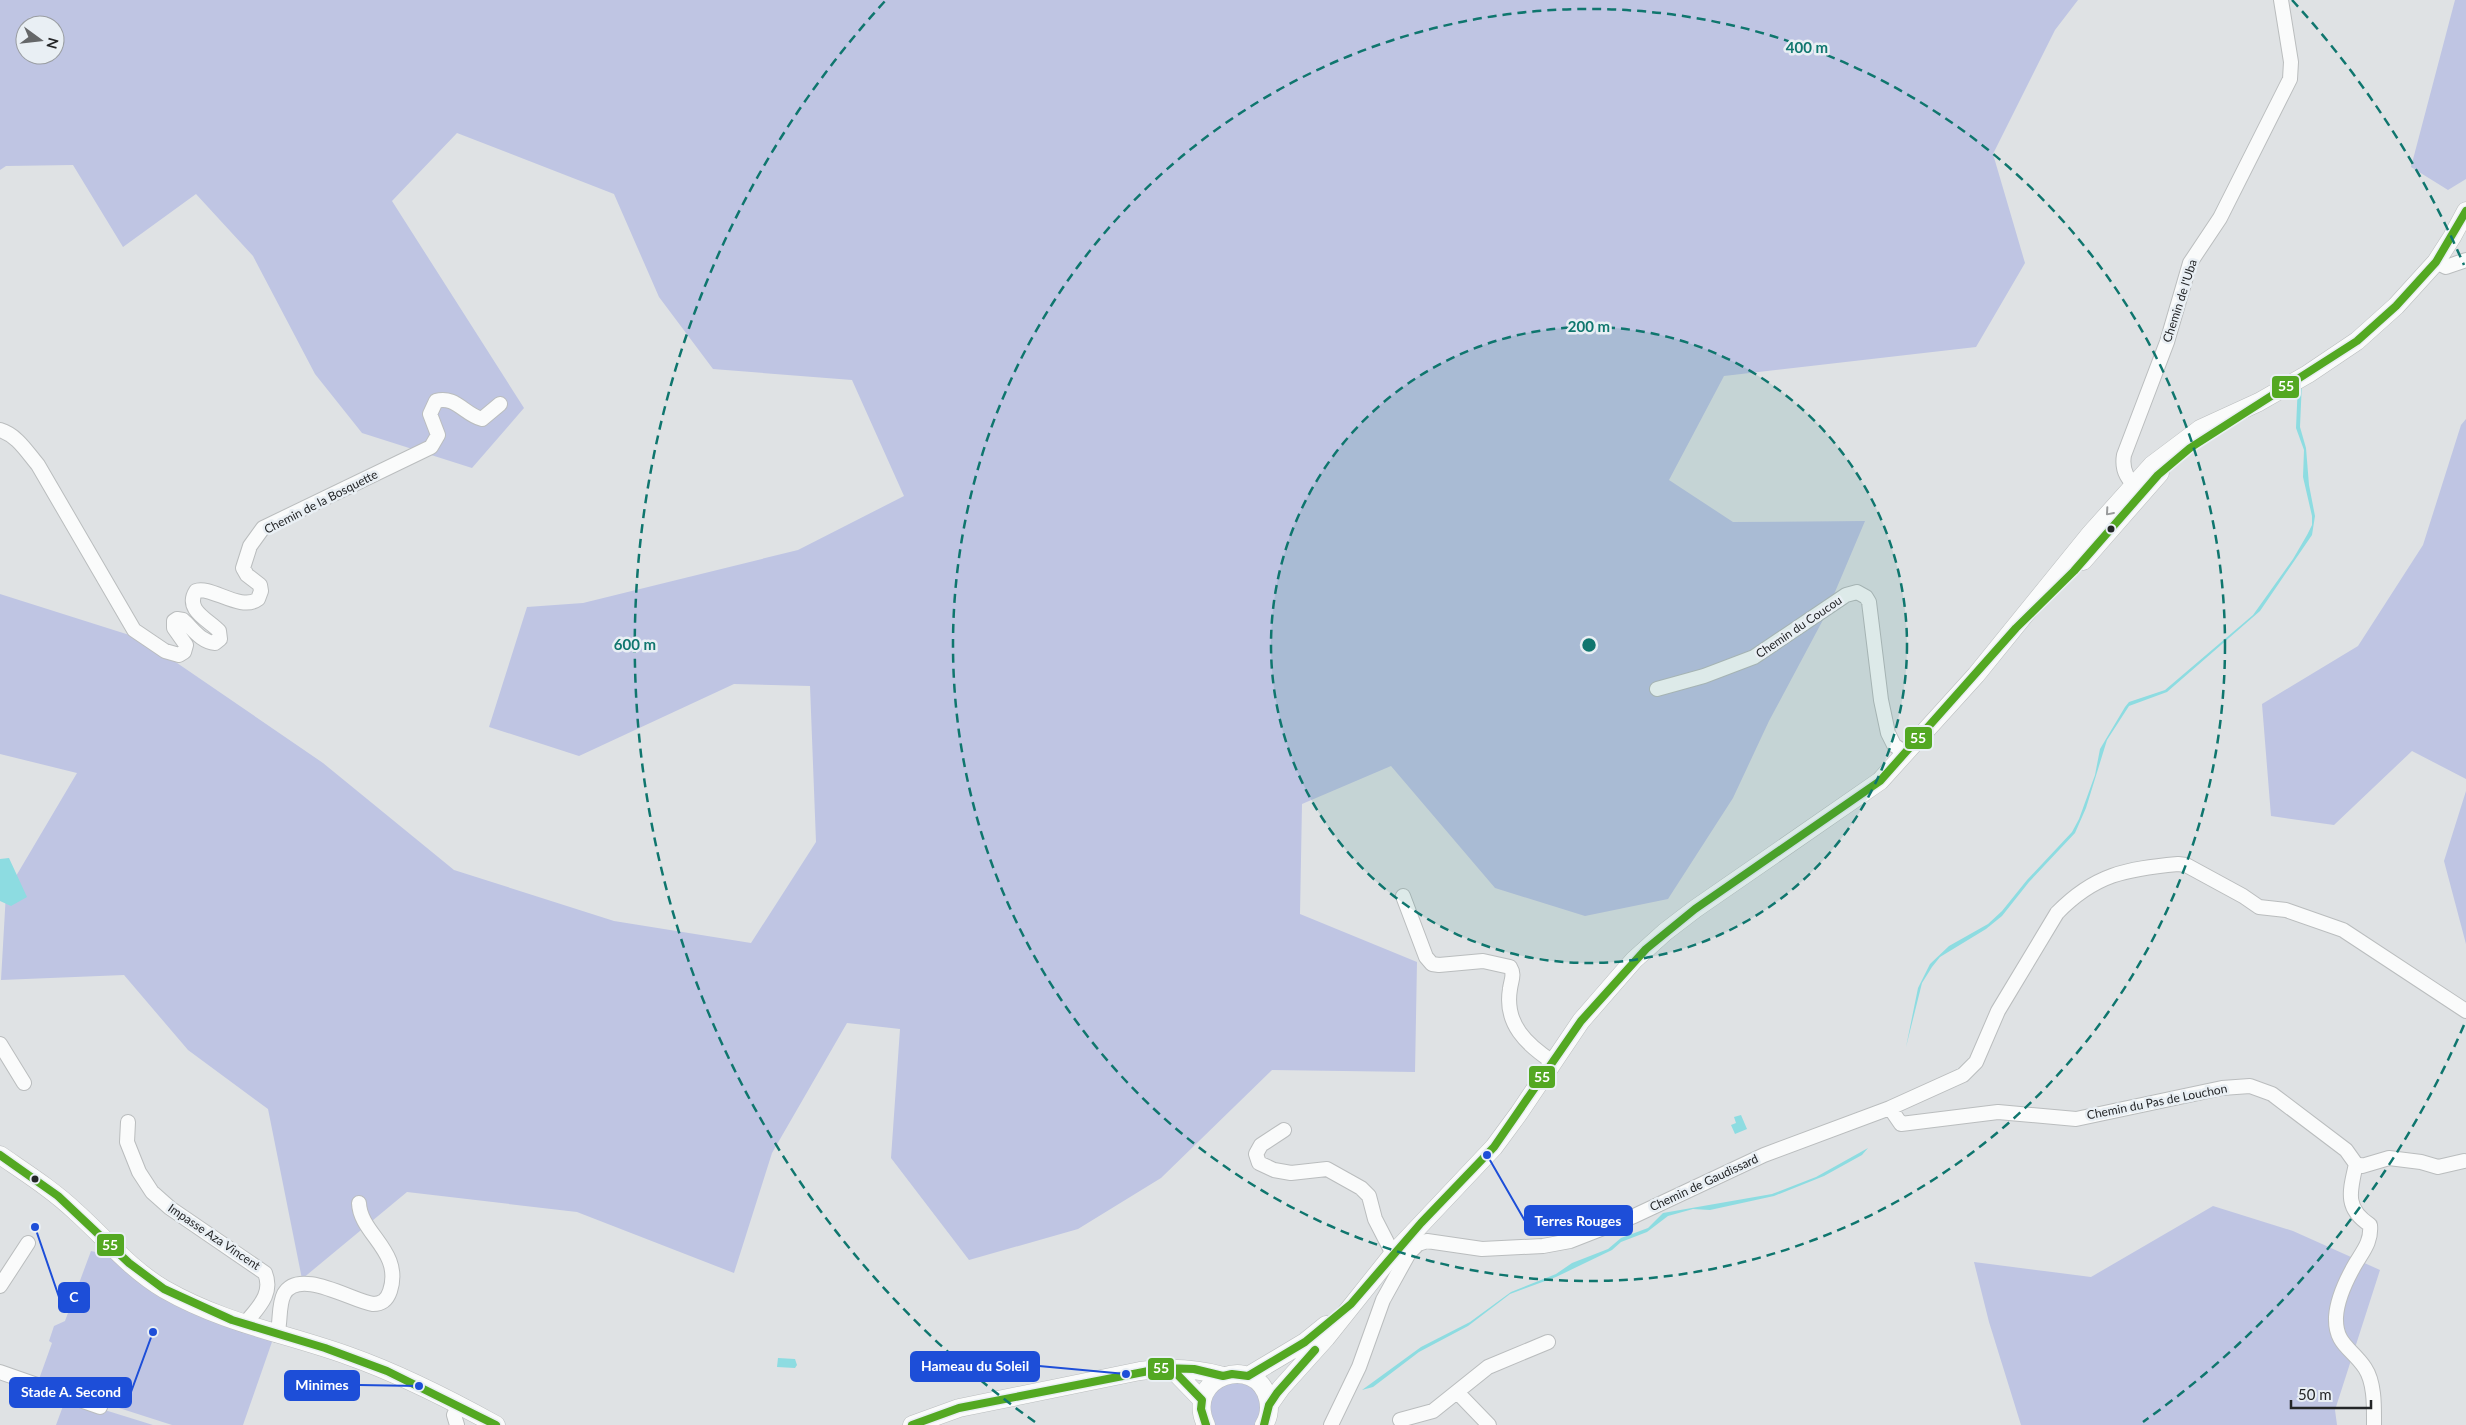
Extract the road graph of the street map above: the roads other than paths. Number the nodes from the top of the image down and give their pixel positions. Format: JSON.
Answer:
{"nodes":[{"id":1,"x":2282,"y":0,"type":"edge"},
{"id":2,"x":2466,"y":211,"type":"edge"},
{"id":3,"x":2466,"y":260,"type":"edge"},
{"id":4,"x":2436,"y":262,"type":"junction"},
{"id":5,"x":500,"y":404,"type":"dead end"},
{"id":6,"x":0,"y":430,"type":"edge"},
{"id":7,"x":2137,"y":489,"type":"junction"},
{"id":8,"x":1657,"y":689,"type":"dead end"},
{"id":9,"x":1906,"y":754,"type":"junction"},
{"id":10,"x":1403,"y":896,"type":"dead end"},
{"id":11,"x":2466,"y":1011,"type":"edge"},
{"id":12,"x":0,"y":1044,"type":"edge"},
{"id":13,"x":1553,"y":1062,"type":"junction"},
{"id":14,"x":24,"y":1083,"type":"dead end"},
{"id":15,"x":1890,"y":1108,"type":"junction"},
{"id":16,"x":128,"y":1122,"type":"dead end"},
{"id":17,"x":1284,"y":1130,"type":"dead end"},
{"id":18,"x":0,"y":1155,"type":"edge"},
{"id":19,"x":2464,"y":1161,"type":"dead end"},
{"id":20,"x":2356,"y":1164,"type":"junction"},
{"id":21,"x":359,"y":1204,"type":"dead end"},
{"id":22,"x":28,"y":1243,"type":"dead end"},
{"id":23,"x":1393,"y":1254,"type":"junction"},
{"id":24,"x":0,"y":1286,"type":"edge"},
{"id":25,"x":1351,"y":1304,"type":"junction"},
{"id":26,"x":244,"y":1325,"type":"junction"},
{"id":27,"x":277,"y":1335,"type":"junction"},
{"id":28,"x":1548,"y":1342,"type":"dead end"},
{"id":29,"x":1171,"y":1368,"type":"junction"},
{"id":30,"x":0,"y":1372,"type":"edge"},
{"id":31,"x":1223,"y":1376,"type":"junction"},
{"id":32,"x":1248,"y":1376,"type":"junction"},
{"id":33,"x":1457,"y":1392,"type":"junction"},
{"id":34,"x":1202,"y":1400,"type":"junction"},
{"id":35,"x":458,"y":1405,"type":"junction"},
{"id":36,"x":1269,"y":1405,"type":"junction"},
{"id":37,"x":100,"y":1407,"type":"dead end"},
{"id":38,"x":1400,"y":1420,"type":"dead end"},
{"id":39,"x":457,"y":1425,"type":"edge"},
{"id":40,"x":496,"y":1425,"type":"edge"},
{"id":41,"x":912,"y":1425,"type":"edge"},
{"id":42,"x":1206,"y":1425,"type":"edge"},
{"id":43,"x":1264,"y":1425,"type":"edge"},
{"id":44,"x":1331,"y":1425,"type":"edge"},
{"id":45,"x":1490,"y":1425,"type":"edge"},
{"id":46,"x":2374,"y":1425,"type":"edge"}],
"edges":[{"from":1,"to":7,"type":"street","name":"Chemin de l'Uba"},
{"from":2,"to":4,"type":"main road"},
{"from":3,"to":4,"type":"street"},
{"from":4,"to":7,"type":"main road"},
{"from":5,"to":6,"type":"street","name":"Chemin de la Bosquette"},
{"from":7,"to":9,"type":"main road"},
{"from":8,"to":9,"type":"street","name":"Chemin du Coucou"},
{"from":9,"to":13,"type":"main road"},
{"from":10,"to":13,"type":"street"},
{"from":11,"to":15,"type":"street"},
{"from":12,"to":14,"type":"street"},
{"from":13,"to":23,"type":"main road"},
{"from":15,"to":20,"type":"street","name":"Chemin du Pas de Louchon"},
{"from":15,"to":44,"type":"street","name":"Chemin de Gaudissard"},
{"from":16,"to":26,"type":"street","name":"Impasse Aza Vincent"},
{"from":17,"to":23,"type":"street"},
{"from":18,"to":26,"type":"main road"},
{"from":19,"to":20,"type":"street"},
{"from":20,"to":46,"type":"street"},
{"from":21,"to":27,"type":"street"},
{"from":22,"to":24,"type":"street"},
{"from":23,"to":25,"type":"main road"},
{"from":25,"to":32,"type":"main road"},
{"from":25,"to":36,"type":"main road"},
{"from":26,"to":27,"type":"main road"},
{"from":27,"to":35,"type":"main road"},
{"from":28,"to":33,"type":"street"},
{"from":29,"to":31,"type":"main road"},
{"from":29,"to":34,"type":"main road"},
{"from":29,"to":41,"type":"main road"},
{"from":30,"to":37,"type":"street"},
{"from":31,"to":32,"type":"main road"},
{"from":31,"to":34,"type":"main road"},
{"from":32,"to":36,"type":"main road"},
{"from":33,"to":38,"type":"street"},
{"from":33,"to":45,"type":"street"},
{"from":34,"to":42,"type":"main road"},
{"from":35,"to":39,"type":"street"},
{"from":35,"to":40,"type":"main road"},
{"from":36,"to":43,"type":"main road"}]}
